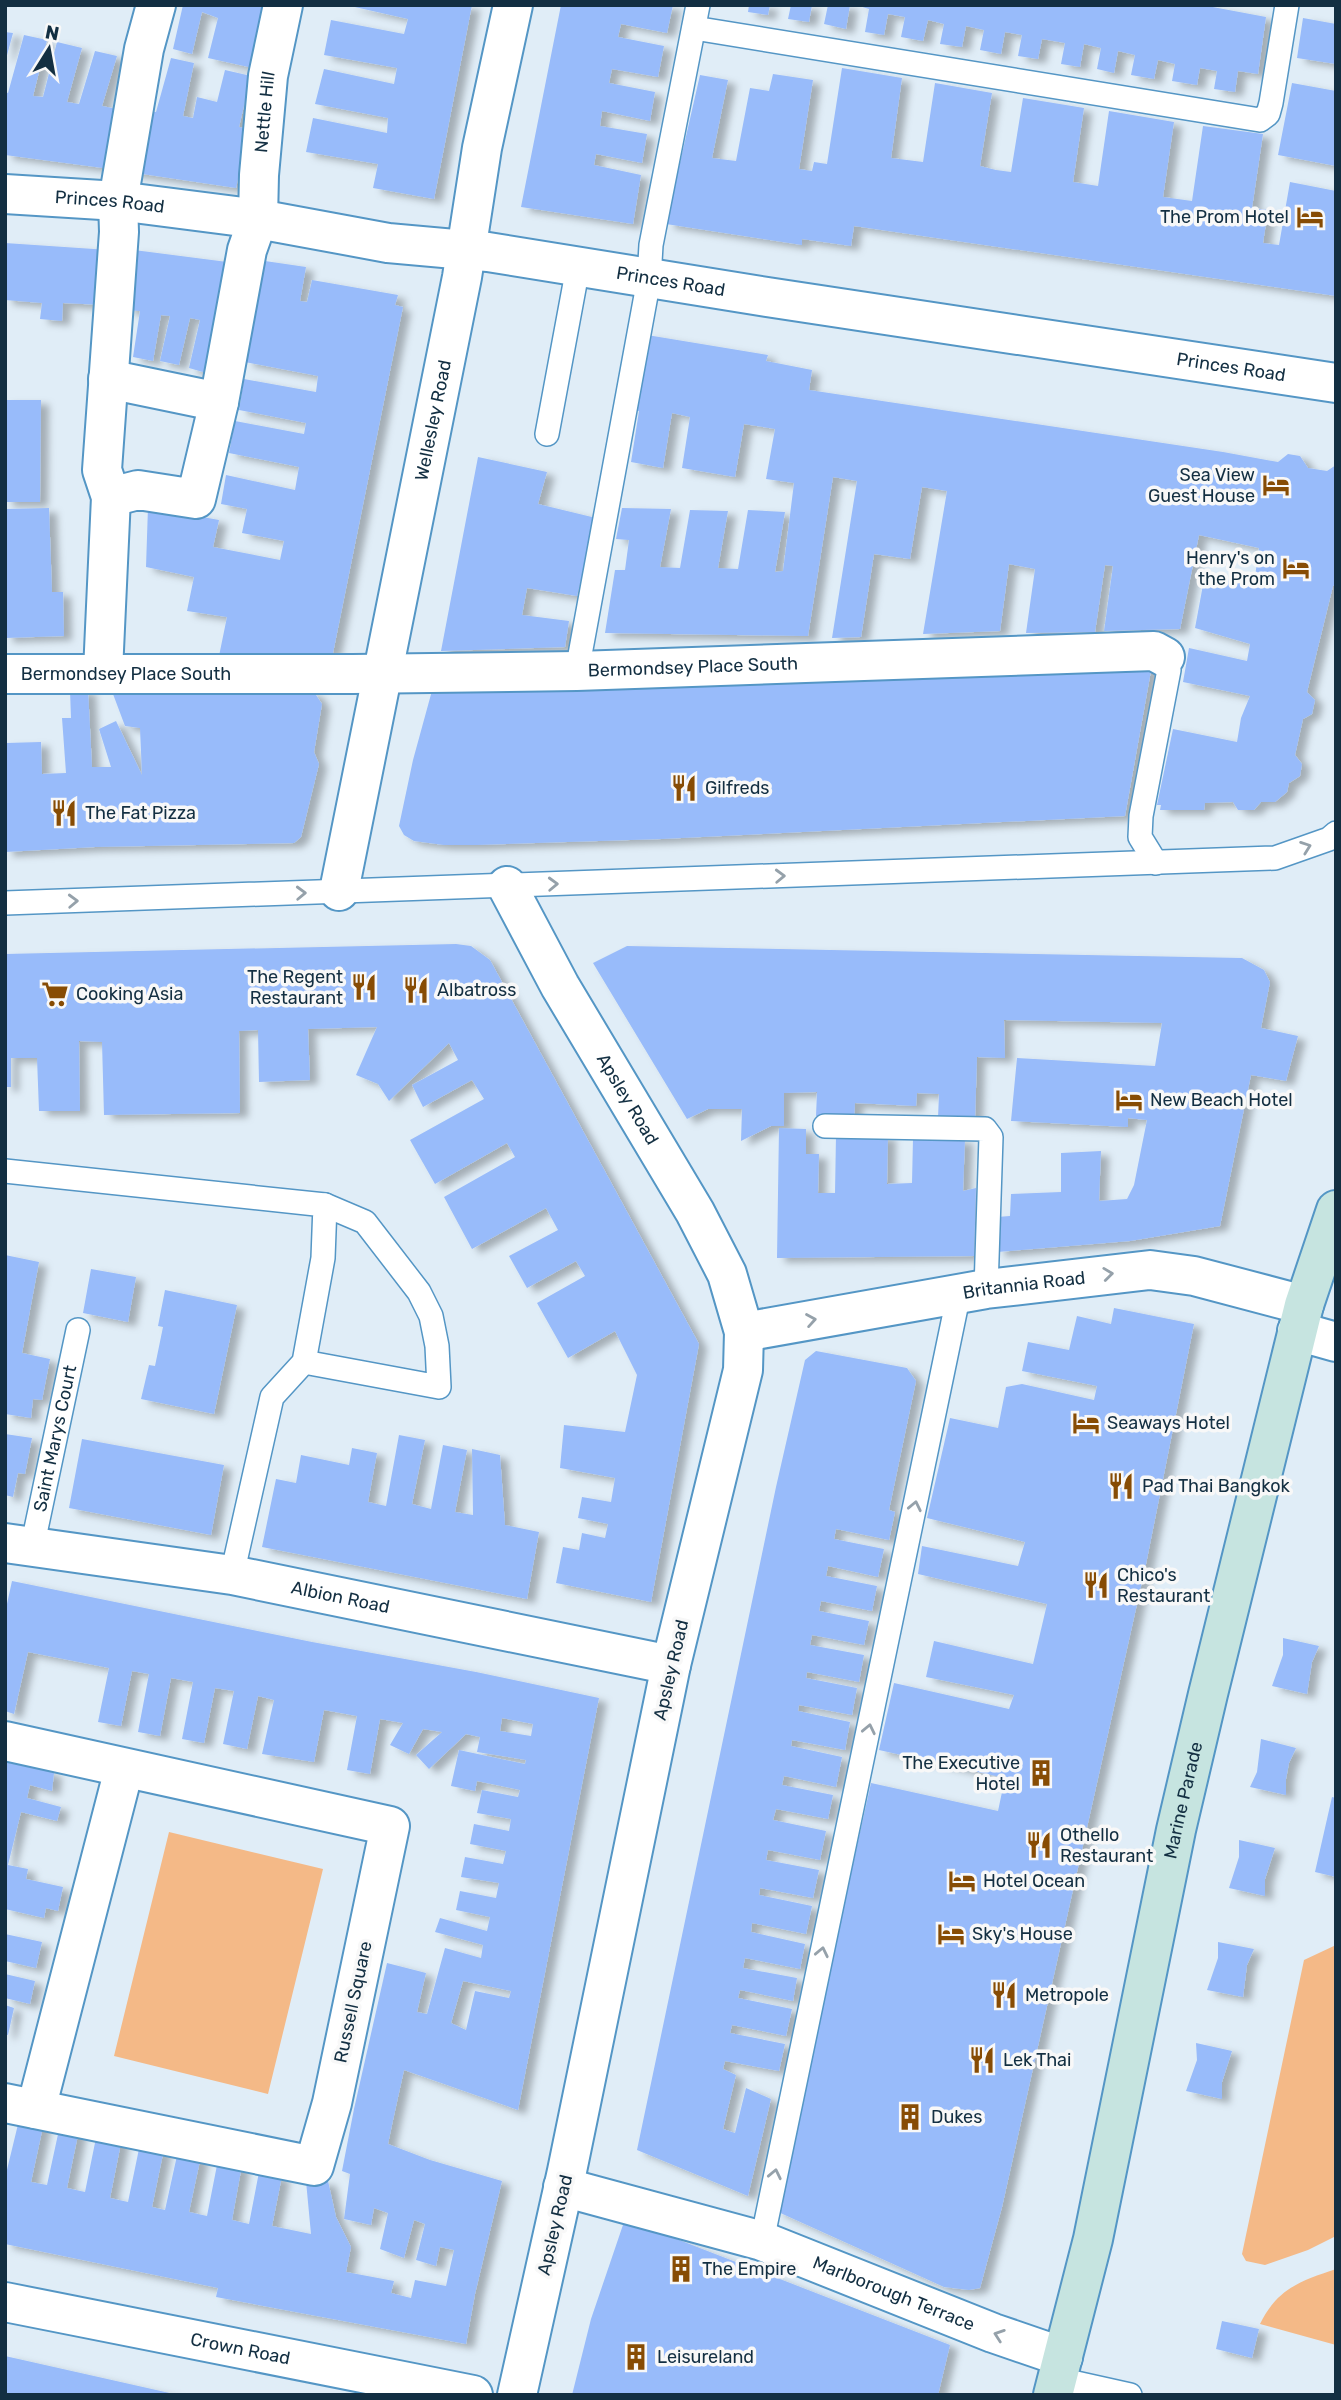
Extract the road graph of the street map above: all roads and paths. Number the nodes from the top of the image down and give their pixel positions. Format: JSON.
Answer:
{"nodes":[{"id":1,"x":156,"y":5,"type":"edge"},
{"id":2,"x":283,"y":5,"type":"edge"},
{"id":3,"x":513,"y":5,"type":"edge"},
{"id":4,"x":1287,"y":5,"type":"edge"},
{"id":5,"x":696,"y":16,"type":"edge"},
{"id":6,"x":5,"y":194,"type":"edge"},
{"id":7,"x":118,"y":201,"type":"junction"},
{"id":8,"x":258,"y":219,"type":"junction"},
{"id":9,"x":466,"y":250,"type":"junction"},
{"id":10,"x":578,"y":267,"type":"junction"},
{"id":11,"x":649,"y":279,"type":"junction"},
{"id":12,"x":108,"y":379,"type":"junction"},
{"id":13,"x":1336,"y":383,"type":"edge"},
{"id":14,"x":219,"y":402,"type":"junction"},
{"id":15,"x":547,"y":434,"type":"dead end"},
{"id":16,"x":111,"y":497,"type":"junction"},
{"id":17,"x":1165,"y":657,"type":"joint"},
{"id":18,"x":577,"y":671,"type":"junction"},
{"id":19,"x":103,"y":672,"type":"junction"},
{"id":20,"x":383,"y":673,"type":"junction"},
{"id":21,"x":5,"y":674,"type":"edge"},
{"id":22,"x":1336,"y":833,"type":"edge"},
{"id":23,"x":1156,"y":863,"type":"junction"},
{"id":24,"x":507,"y":886,"type":"junction"},
{"id":25,"x":339,"y":891,"type":"junction"},
{"id":26,"x":5,"y":904,"type":"edge"},
{"id":27,"x":825,"y":1126,"type":"dead end"},
{"id":28,"x":5,"y":1171,"type":"edge"},
{"id":29,"x":325,"y":1205,"type":"junction"},
{"id":30,"x":1336,"y":1210,"type":"edge"},
{"id":31,"x":973,"y":1291,"type":"junction"},
{"id":32,"x":1301,"y":1318,"type":"junction"},
{"id":33,"x":78,"y":1330,"type":"dead end"},
{"id":34,"x":744,"y":1332,"type":"junction"},
{"id":35,"x":1336,"y":1342,"type":"edge"},
{"id":36,"x":304,"y":1363,"type":"junction"},
{"id":37,"x":19,"y":1545,"type":"edge"},
{"id":38,"x":232,"y":1575,"type":"junction"},
{"id":39,"x":671,"y":1665,"type":"junction"},
{"id":40,"x":5,"y":1741,"type":"edge"},
{"id":41,"x":124,"y":1769,"type":"junction"},
{"id":42,"x":21,"y":2106,"type":"edge"},
{"id":43,"x":563,"y":2187,"type":"junction"},
{"id":44,"x":762,"y":2241,"type":"junction"},
{"id":45,"x":5,"y":2302,"type":"edge"},
{"id":46,"x":1058,"y":2377,"type":"edge"},
{"id":47,"x":473,"y":2395,"type":"edge"},
{"id":48,"x":517,"y":2395,"type":"edge"},
{"id":49,"x":1130,"y":2395,"type":"edge"}],
"edges":[{"from":1,"to":7,"type":"street"},
{"from":2,"to":8,"type":"street","name":"Nettle Hill"},
{"from":3,"to":9,"type":"street","name":"Wellesley Road"},
{"from":4,"to":5,"type":"lane"},
{"from":5,"to":11,"type":"lane"},
{"from":6,"to":7,"type":"street","name":"Princes Road"},
{"from":7,"to":8,"type":"street","name":"Princes Road"},
{"from":7,"to":12,"type":"street"},
{"from":8,"to":9,"type":"street","name":"Princes Road"},
{"from":8,"to":14,"type":"street","name":"Nettle Hill"},
{"from":9,"to":10,"type":"street","name":"Princes Road"},
{"from":9,"to":20,"type":"street","name":"Wellesley Road"},
{"from":10,"to":11,"type":"street","name":"Princes Road"},
{"from":10,"to":15,"type":"lane"},
{"from":11,"to":13,"type":"street","name":"Princes Road"},
{"from":11,"to":18,"type":"lane"},
{"from":12,"to":14,"type":"street"},
{"from":12,"to":16,"type":"street"},
{"from":14,"to":16,"type":"street","name":"Nettle Hill"},
{"from":16,"to":19,"type":"street"},
{"from":17,"to":18,"type":"street","name":"Bermondsey Place South"},
{"from":17,"to":23,"type":"lane","name":"Bermondsey Place South"},
{"from":18,"to":20,"type":"street","name":"Bermondsey Place South"},
{"from":19,"to":20,"type":"street","name":"Bermondsey Place South"},
{"from":19,"to":21,"type":"street","name":"Bermondsey Place South"},
{"from":20,"to":25,"type":"street","name":"Wellesley Road"},
{"from":23,"to":22,"type":"lane","one_way":true},
{"from":24,"to":23,"type":"lane","one_way":true},
{"from":24,"to":25,"type":"lane"},
{"from":24,"to":34,"type":"street","name":"Apsley Road"},
{"from":26,"to":25,"type":"lane","one_way":true},
{"from":27,"to":31,"type":"lane"},
{"from":28,"to":29,"type":"lane"},
{"from":29,"to":36,"type":"lane"},
{"from":29,"to":36,"type":"lane"},
{"from":30,"to":32,"type":"street","name":"Marine Parade"},
{"from":31,"to":32,"type":"street","name":"Britannia Road","one_way":true},
{"from":34,"to":31,"type":"street","name":"Britannia Road","one_way":true},
{"from":44,"to":31,"type":"lane","one_way":true},
{"from":32,"to":35,"type":"street","name":"Britannia Road"},
{"from":32,"to":46,"type":"street","name":"Marine Parade"},
{"from":33,"to":37,"type":"lane","name":"Saint Marys Court"},
{"from":34,"to":39,"type":"street","name":"Apsley Road"},
{"from":36,"to":38,"type":"lane"},
{"from":37,"to":38,"type":"street","name":"Albion Road"},
{"from":38,"to":39,"type":"street","name":"Albion Road"},
{"from":39,"to":43,"type":"street","name":"Apsley Road"},
{"from":40,"to":41,"type":"street","name":"Russell Square"},
{"from":41,"to":42,"type":"street","name":"Russell Square"},
{"from":41,"to":42,"type":"street","name":"Russell Square"},
{"from":43,"to":44,"type":"street","name":"Marlborough Terrace"},
{"from":43,"to":48,"type":"street","name":"Apsley Road"},
{"from":46,"to":44,"type":"street","name":"Marlborough Terrace","one_way":true},
{"from":45,"to":47,"type":"street","name":"Crown Road"},
{"from":46,"to":49,"type":"lane"}]}
